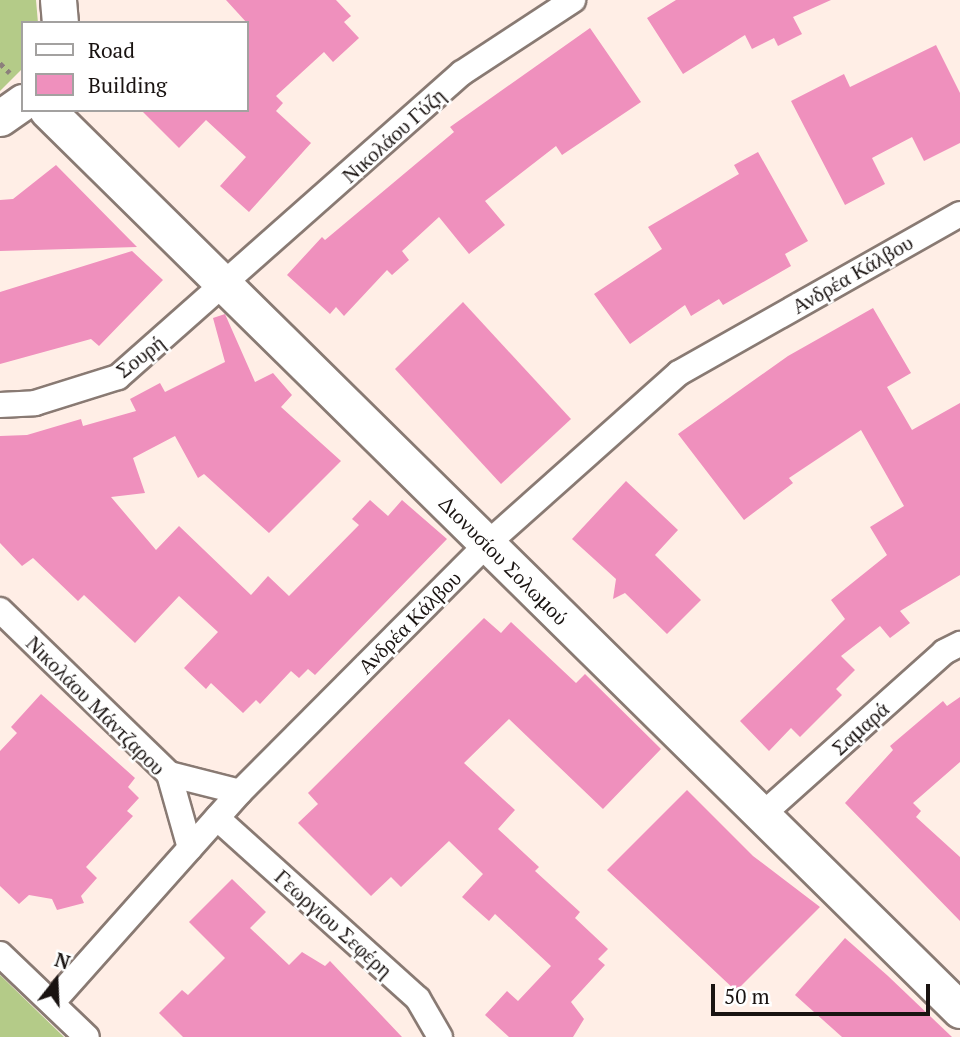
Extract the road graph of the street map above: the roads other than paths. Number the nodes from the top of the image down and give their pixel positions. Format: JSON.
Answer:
{"nodes":[{"id":1,"x":58,"y":0,"type":"edge"},
{"id":2,"x":573,"y":0,"type":"edge"},
{"id":3,"x":60,"y":21,"type":"edge"},
{"id":4,"x":21,"y":103,"type":"edge"},
{"id":5,"x":49,"y":112,"type":"edge"},
{"id":6,"x":0,"y":118,"type":"edge"},
{"id":7,"x":960,"y":214,"type":"edge"},
{"id":8,"x":225,"y":286,"type":"junction"},
{"id":9,"x":0,"y":405,"type":"edge"},
{"id":10,"x":487,"y":544,"type":"junction"},
{"id":11,"x":0,"y":610,"type":"edge"},
{"id":12,"x":960,"y":644,"type":"edge"},
{"id":13,"x":169,"y":774,"type":"junction"},
{"id":14,"x":240,"y":792,"type":"junction"},
{"id":15,"x":762,"y":815,"type":"junction"},
{"id":16,"x":218,"y":818,"type":"junction"},
{"id":17,"x":190,"y":848,"type":"junction"},
{"id":18,"x":0,"y":954,"type":"edge"},
{"id":19,"x":52,"y":1003,"type":"junction"},
{"id":20,"x":960,"y":1010,"type":"edge"},
{"id":21,"x":87,"y":1037,"type":"edge"},
{"id":22,"x":440,"y":1037,"type":"edge"}],
"edges":[{"from":1,"to":3,"type":"street"},
{"from":2,"to":8,"type":"street","name":"Νικολάου Γύζη"},
{"from":4,"to":6,"type":"street"},
{"from":5,"to":8,"type":"street","name":"Διονυσίου Σολωμού"},
{"from":7,"to":10,"type":"street","name":"Ανδρέα Κάλβου"},
{"from":8,"to":9,"type":"street","name":"Σουρή"},
{"from":8,"to":10,"type":"street","name":"Διονυσίου Σολωμού"},
{"from":10,"to":14,"type":"street","name":"Ανδρέα Κάλβου"},
{"from":10,"to":15,"type":"street","name":"Διονυσίου Σολωμού"},
{"from":11,"to":13,"type":"street","name":"Νικολάου Μάντζαρου"},
{"from":12,"to":15,"type":"street","name":"Σαμαρά"},
{"from":13,"to":14,"type":"street"},
{"from":13,"to":17,"type":"street","name":"Νικολάου Μάντζαρου"},
{"from":14,"to":16,"type":"street","name":"Ανδρέα Κάλβου"},
{"from":15,"to":20,"type":"street","name":"Διονυσίου Σολωμού"},
{"from":16,"to":17,"type":"street","name":"Ανδρέα Κάλβου"},
{"from":16,"to":22,"type":"street","name":"Γεωργίου Σεφέρη"},
{"from":17,"to":19,"type":"street","name":"Ανδρέα Κάλβου"},
{"from":18,"to":19,"type":"street"},
{"from":19,"to":21,"type":"street"}]}
